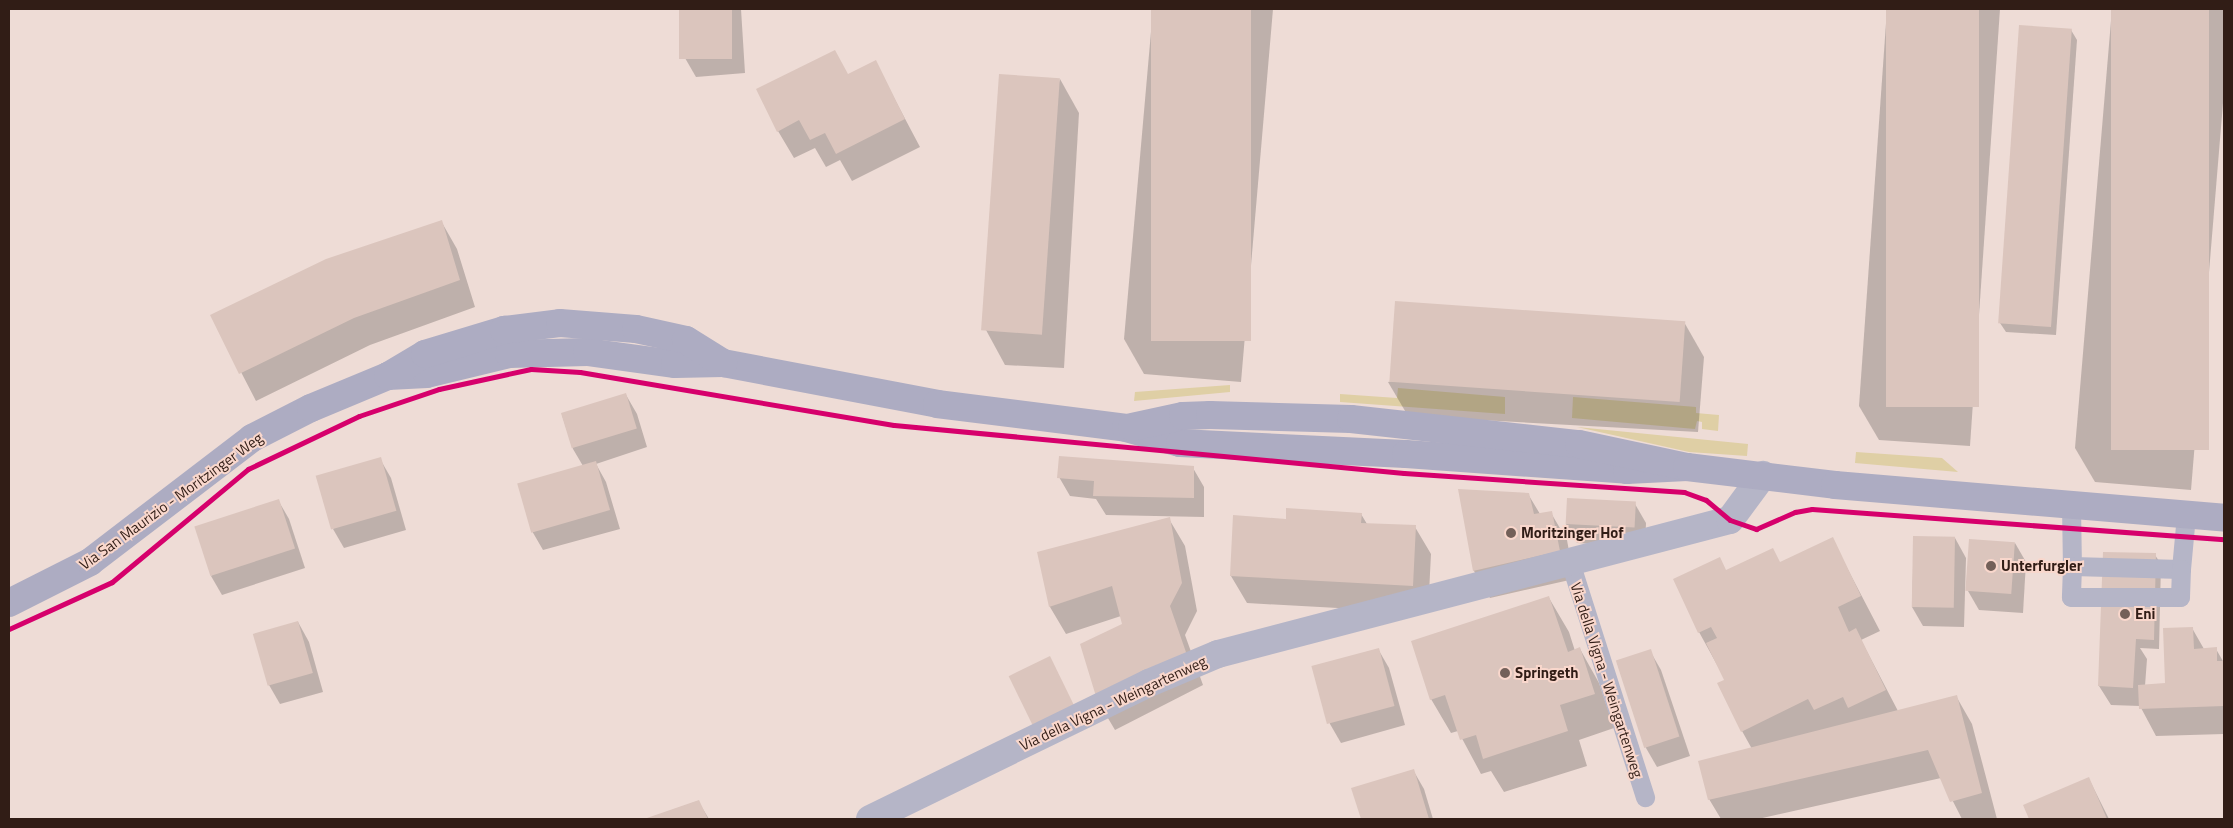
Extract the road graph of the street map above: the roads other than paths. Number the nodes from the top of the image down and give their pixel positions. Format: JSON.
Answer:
{"nodes":[{"id":1,"x":1763,"y":475,"type":"junction"},
{"id":2,"x":2071,"y":505,"type":"junction"},
{"id":3,"x":2186,"y":515,"type":"junction"},
{"id":4,"x":2224,"y":518,"type":"edge"},
{"id":5,"x":1570,"y":562,"type":"junction"},
{"id":6,"x":2072,"y":566,"type":"junction"},
{"id":7,"x":2181,"y":569,"type":"junction"},
{"id":8,"x":9,"y":603,"type":"edge"},
{"id":9,"x":1645,"y":797,"type":"dead end"},
{"id":10,"x":870,"y":819,"type":"edge"}],
"edges":[{"from":1,"to":2,"type":"main road","name":"Via San Maurizio - Moritzinger Weg"},
{"from":1,"to":5,"type":"street","name":"Via della Vigna - Weingartenweg"},
{"from":1,"to":8,"type":"main road","name":"Via San Maurizio - Moritzinger Weg"},
{"from":2,"to":3,"type":"main road","name":"Via San Maurizio - Moritzinger Weg"},
{"from":2,"to":6,"type":"lane"},
{"from":3,"to":4,"type":"main road","name":"Via San Maurizio - Moritzinger Weg"},
{"from":3,"to":7,"type":"lane"},
{"from":5,"to":9,"type":"lane","name":"Via della Vigna - Weingartenweg"},
{"from":5,"to":10,"type":"street","name":"Via della Vigna - Weingartenweg"},
{"from":6,"to":7,"type":"lane"},
{"from":6,"to":7,"type":"lane"}]}
